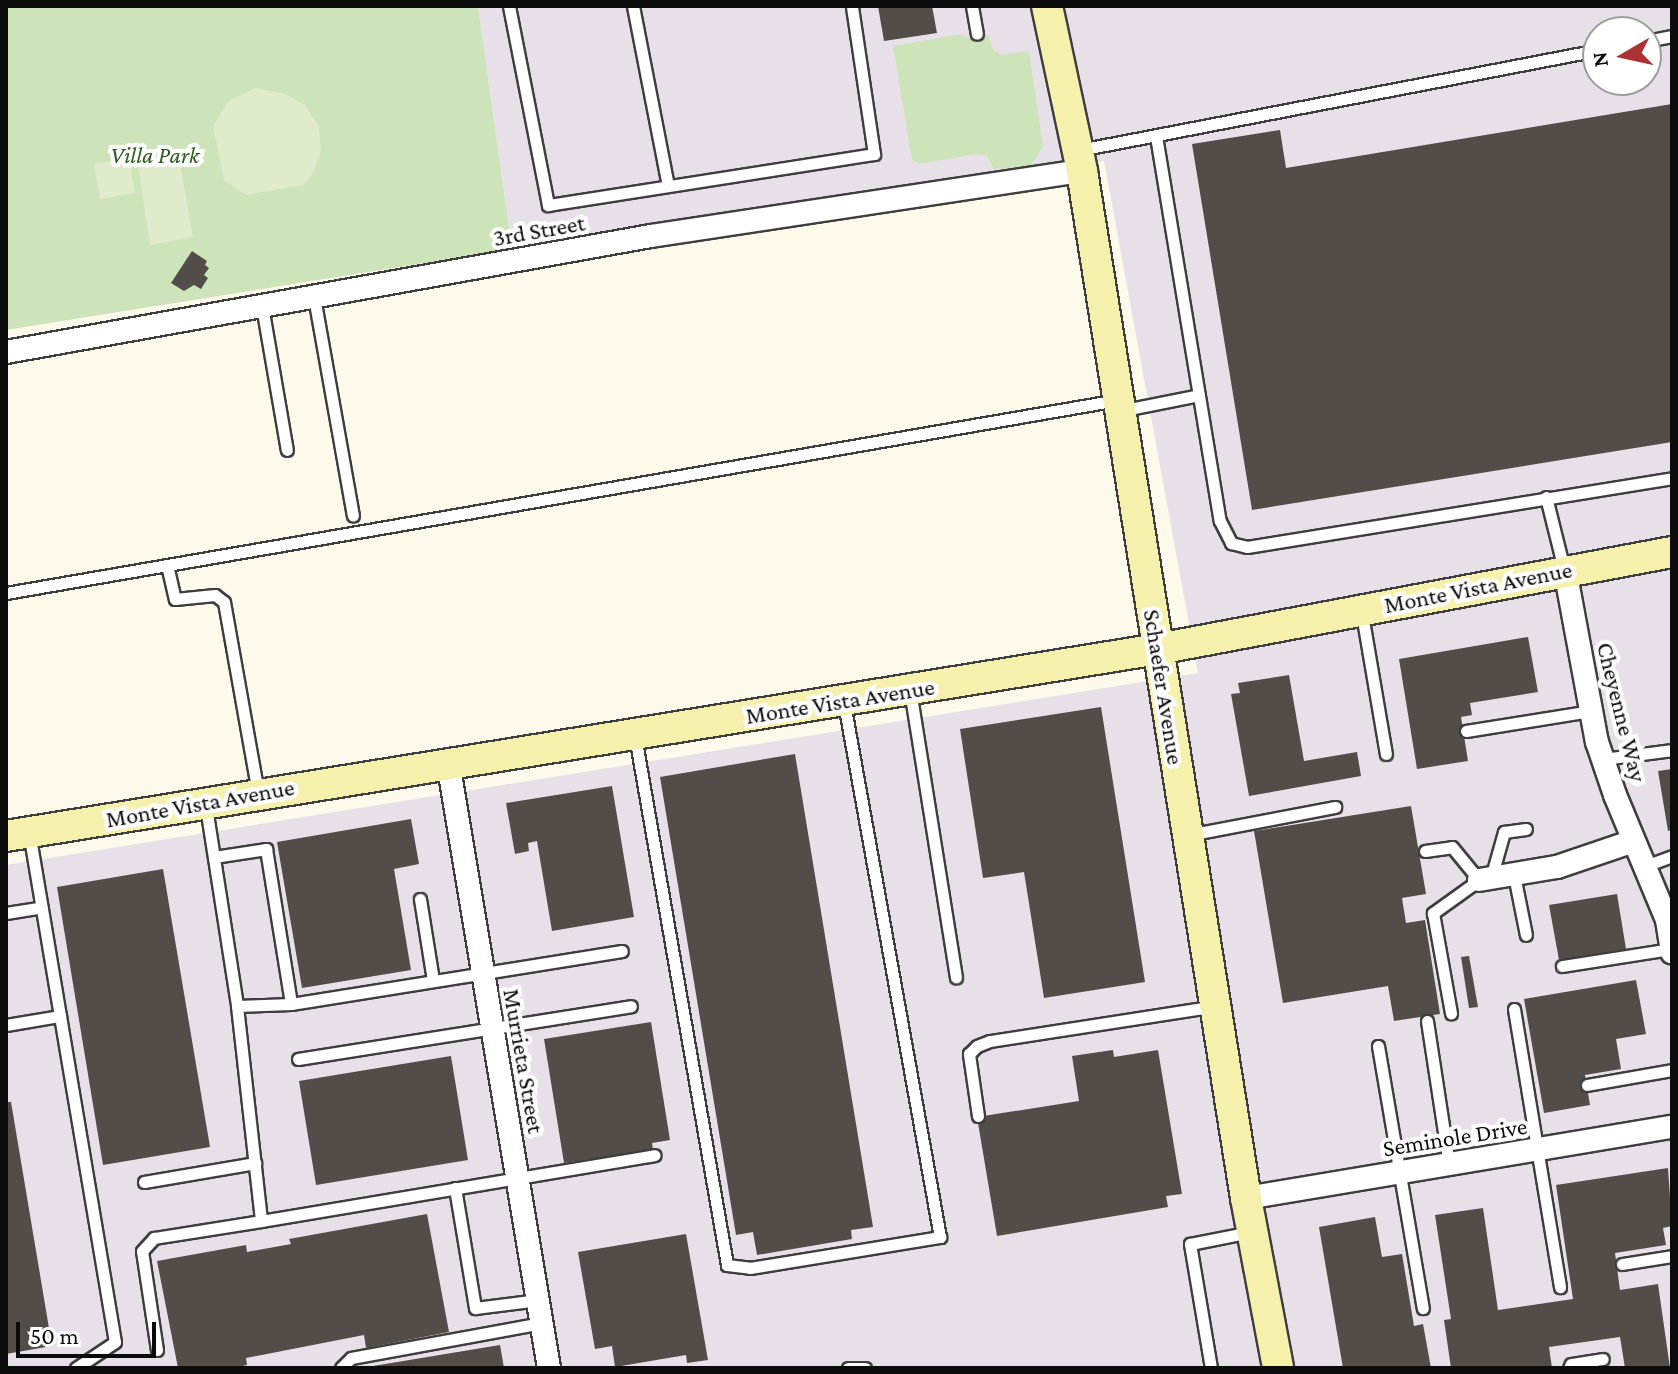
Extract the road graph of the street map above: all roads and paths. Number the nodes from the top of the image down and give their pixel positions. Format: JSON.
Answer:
{"nodes":[{"id":1,"x":509,"y":6,"type":"edge"},
{"id":2,"x":633,"y":6,"type":"edge"},
{"id":3,"x":852,"y":6,"type":"edge"},
{"id":4,"x":972,"y":6,"type":"edge"},
{"id":5,"x":1047,"y":6,"type":"edge"},
{"id":6,"x":977,"y":34,"type":"dead end"},
{"id":7,"x":1582,"y":53,"type":"edge"},
{"id":8,"x":1156,"y":136,"type":"junction"},
{"id":9,"x":1080,"y":161,"type":"junction"},
{"id":10,"x":668,"y":186,"type":"junction"},
{"id":11,"x":314,"y":297,"type":"junction"},
{"id":12,"x":262,"y":306,"type":"junction"},
{"id":13,"x":6,"y":352,"type":"edge"},
{"id":14,"x":1199,"y":395,"type":"junction"},
{"id":15,"x":1118,"y":406,"type":"junction"},
{"id":16,"x":287,"y":450,"type":"dead end"},
{"id":17,"x":1672,"y":478,"type":"edge"},
{"id":18,"x":1546,"y":497,"type":"junction"},
{"id":19,"x":353,"y":516,"type":"dead end"},
{"id":20,"x":1672,"y":552,"type":"edge"},
{"id":21,"x":167,"y":565,"type":"junction"},
{"id":22,"x":1565,"y":570,"type":"junction"},
{"id":23,"x":6,"y":593,"type":"edge"},
{"id":24,"x":1361,"y":609,"type":"junction"},
{"id":25,"x":1158,"y":649,"type":"junction"},
{"id":26,"x":910,"y":690,"type":"junction"},
{"id":27,"x":844,"y":701,"type":"junction"},
{"id":28,"x":1591,"y":711,"type":"junction"},
{"id":29,"x":1466,"y":731,"type":"dead end"},
{"id":30,"x":635,"y":736,"type":"junction"},
{"id":31,"x":1672,"y":750,"type":"edge"},
{"id":32,"x":1386,"y":754,"type":"dead end"},
{"id":33,"x":1603,"y":759,"type":"junction"},
{"id":34,"x":448,"y":762,"type":"junction"},
{"id":35,"x":258,"y":793,"type":"junction"},
{"id":36,"x":205,"y":802,"type":"junction"},
{"id":37,"x":1335,"y":807,"type":"dead end"},
{"id":38,"x":1526,"y":829,"type":"dead end"},
{"id":39,"x":18,"y":834,"type":"edge"},
{"id":40,"x":1188,"y":835,"type":"junction"},
{"id":41,"x":1634,"y":841,"type":"junction"},
{"id":42,"x":1425,"y":851,"type":"dead end"},
{"id":43,"x":1672,"y":856,"type":"edge"},
{"id":44,"x":214,"y":857,"type":"junction"},
{"id":45,"x":1645,"y":866,"type":"junction"},
{"id":46,"x":1514,"y":875,"type":"junction"},
{"id":47,"x":1485,"y":879,"type":"junction"},
{"id":48,"x":420,"y":899,"type":"dead end"},
{"id":49,"x":42,"y":907,"type":"junction"},
{"id":50,"x":6,"y":913,"type":"edge"},
{"id":51,"x":1526,"y":935,"type":"dead end"},
{"id":52,"x":622,"y":951,"type":"dead end"},
{"id":53,"x":1672,"y":951,"type":"edge"},
{"id":54,"x":1562,"y":966,"type":"dead end"},
{"id":55,"x":483,"y":972,"type":"junction"},
{"id":56,"x":956,"y":977,"type":"dead end"},
{"id":57,"x":433,"y":980,"type":"junction"},
{"id":58,"x":291,"y":1004,"type":"junction"},
{"id":59,"x":237,"y":1006,"type":"junction"},
{"id":60,"x":631,"y":1006,"type":"dead end"},
{"id":61,"x":1215,"y":1006,"type":"junction"},
{"id":62,"x":1514,"y":1009,"type":"dead end"},
{"id":63,"x":1451,"y":1013,"type":"dead end"},
{"id":64,"x":60,"y":1016,"type":"junction"},
{"id":65,"x":1427,"y":1021,"type":"dead end"},
{"id":66,"x":6,"y":1025,"type":"edge"},
{"id":67,"x":492,"y":1029,"type":"junction"},
{"id":68,"x":1378,"y":1046,"type":"dead end"},
{"id":69,"x":298,"y":1059,"type":"dead end"},
{"id":70,"x":1672,"y":1070,"type":"edge"},
{"id":71,"x":1587,"y":1085,"type":"dead end"},
{"id":72,"x":978,"y":1116,"type":"dead end"},
{"id":73,"x":1672,"y":1127,"type":"edge"},
{"id":74,"x":1536,"y":1150,"type":"junction"},
{"id":75,"x":655,"y":1155,"type":"dead end"},
{"id":76,"x":255,"y":1163,"type":"junction"},
{"id":77,"x":1449,"y":1164,"type":"junction"},
{"id":78,"x":1401,"y":1173,"type":"junction"},
{"id":79,"x":518,"y":1178,"type":"junction"},
{"id":80,"x":144,"y":1182,"type":"dead end"},
{"id":81,"x":455,"y":1188,"type":"junction"},
{"id":82,"x":1246,"y":1198,"type":"junction"},
{"id":83,"x":261,"y":1221,"type":"junction"},
{"id":84,"x":1252,"y":1231,"type":"junction"},
{"id":85,"x":1672,"y":1256,"type":"edge"},
{"id":86,"x":1622,"y":1264,"type":"dead end"},
{"id":87,"x":1560,"y":1287,"type":"dead end"},
{"id":88,"x":538,"y":1300,"type":"junction"},
{"id":89,"x":1423,"y":1308,"type":"dead end"},
{"id":90,"x":542,"y":1323,"type":"junction"},
{"id":91,"x":157,"y":1350,"type":"dead end"},
{"id":92,"x":1603,"y":1359,"type":"dead end"},
{"id":93,"x":76,"y":1368,"type":"edge"},
{"id":94,"x":341,"y":1368,"type":"edge"},
{"id":95,"x":549,"y":1368,"type":"edge"},
{"id":96,"x":848,"y":1368,"type":"edge"},
{"id":97,"x":865,"y":1368,"type":"edge"},
{"id":98,"x":1211,"y":1368,"type":"edge"},
{"id":99,"x":1278,"y":1368,"type":"edge"},
{"id":100,"x":1569,"y":1368,"type":"edge"}],
"edges":[{"from":1,"to":10,"type":"lane"},
{"from":2,"to":10,"type":"lane"},
{"from":3,"to":10,"type":"lane"},
{"from":4,"to":6,"type":"lane"},
{"from":5,"to":9,"type":"street","name":"Schaefer Avenue"},
{"from":7,"to":8,"type":"lane"},
{"from":8,"to":9,"type":"lane"},
{"from":8,"to":14,"type":"lane"},
{"from":9,"to":11,"type":"street","name":"3rd Street"},
{"from":9,"to":15,"type":"street","name":"Schaefer Avenue"},
{"from":11,"to":12,"type":"street","name":"3rd Street"},
{"from":11,"to":19,"type":"lane"},
{"from":12,"to":13,"type":"street","name":"3rd Street"},
{"from":12,"to":16,"type":"lane"},
{"from":14,"to":15,"type":"lane"},
{"from":14,"to":18,"type":"lane"},
{"from":15,"to":21,"type":"lane"},
{"from":15,"to":25,"type":"street","name":"Schaefer Avenue"},
{"from":17,"to":18,"type":"lane"},
{"from":18,"to":22,"type":"lane"},
{"from":20,"to":22,"type":"street","name":"Monte Vista Avenue"},
{"from":21,"to":23,"type":"lane"},
{"from":21,"to":35,"type":"lane"},
{"from":22,"to":24,"type":"street","name":"Monte Vista Avenue"},
{"from":22,"to":28,"type":"street","name":"Cheyenne Way"},
{"from":24,"to":25,"type":"street","name":"Monte Vista Avenue"},
{"from":24,"to":32,"type":"lane"},
{"from":25,"to":26,"type":"street","name":"Monte Vista Avenue"},
{"from":25,"to":40,"type":"street","name":"Schaefer Avenue"},
{"from":26,"to":27,"type":"street","name":"Monte Vista Avenue"},
{"from":26,"to":56,"type":"lane"},
{"from":27,"to":30,"type":"street","name":"Monte Vista Avenue"},
{"from":27,"to":30,"type":"lane"},
{"from":28,"to":29,"type":"lane"},
{"from":28,"to":33,"type":"street","name":"Cheyenne Way"},
{"from":30,"to":34,"type":"street","name":"Monte Vista Avenue"},
{"from":31,"to":33,"type":"lane"},
{"from":33,"to":41,"type":"street","name":"Cheyenne Way"},
{"from":34,"to":35,"type":"street","name":"Monte Vista Avenue"},
{"from":34,"to":55,"type":"street","name":"Murrieta Street"},
{"from":35,"to":36,"type":"street","name":"Monte Vista Avenue"},
{"from":36,"to":39,"type":"street","name":"Monte Vista Avenue"},
{"from":36,"to":44,"type":"lane"},
{"from":37,"to":40,"type":"lane"},
{"from":38,"to":47,"type":"lane"},
{"from":39,"to":49,"type":"lane"},
{"from":40,"to":61,"type":"street","name":"Schaefer Avenue"},
{"from":41,"to":45,"type":"street","name":"Cheyenne Way"},
{"from":41,"to":46,"type":"street"},
{"from":42,"to":47,"type":"lane"},
{"from":43,"to":45,"type":"lane"},
{"from":44,"to":58,"type":"lane"},
{"from":44,"to":59,"type":"lane"},
{"from":45,"to":53,"type":"street","name":"Cheyenne Way"},
{"from":46,"to":47,"type":"street"},
{"from":46,"to":51,"type":"lane"},
{"from":47,"to":63,"type":"lane"},
{"from":48,"to":57,"type":"lane"},
{"from":49,"to":50,"type":"lane"},
{"from":49,"to":64,"type":"lane"},
{"from":52,"to":55,"type":"lane"},
{"from":53,"to":54,"type":"lane"},
{"from":55,"to":57,"type":"lane"},
{"from":55,"to":67,"type":"street","name":"Murrieta Street"},
{"from":57,"to":58,"type":"lane"},
{"from":58,"to":59,"type":"lane"},
{"from":59,"to":76,"type":"lane"},
{"from":60,"to":67,"type":"lane"},
{"from":61,"to":72,"type":"lane"},
{"from":61,"to":82,"type":"street","name":"Schaefer Avenue"},
{"from":62,"to":74,"type":"lane"},
{"from":64,"to":66,"type":"lane"},
{"from":64,"to":93,"type":"lane"},
{"from":65,"to":77,"type":"lane"},
{"from":67,"to":69,"type":"lane"},
{"from":67,"to":79,"type":"street","name":"Murrieta Street"},
{"from":68,"to":78,"type":"lane"},
{"from":70,"to":71,"type":"lane"},
{"from":73,"to":74,"type":"street","name":"Seminole Drive"},
{"from":74,"to":77,"type":"street","name":"Seminole Drive"},
{"from":74,"to":87,"type":"lane"},
{"from":75,"to":79,"type":"lane"},
{"from":76,"to":80,"type":"lane"},
{"from":76,"to":83,"type":"lane"},
{"from":77,"to":78,"type":"street","name":"Seminole Drive"},
{"from":78,"to":82,"type":"street","name":"Seminole Drive"},
{"from":78,"to":89,"type":"lane"},
{"from":79,"to":81,"type":"lane"},
{"from":79,"to":88,"type":"street","name":"Murrieta Street"},
{"from":81,"to":83,"type":"lane"},
{"from":81,"to":88,"type":"lane"},
{"from":82,"to":84,"type":"street","name":"Schaefer Avenue"},
{"from":83,"to":91,"type":"lane"},
{"from":84,"to":98,"type":"lane"},
{"from":84,"to":99,"type":"street","name":"Schaefer Avenue"},
{"from":85,"to":86,"type":"lane"},
{"from":88,"to":90,"type":"street","name":"Murrieta Street"},
{"from":90,"to":94,"type":"lane"},
{"from":90,"to":95,"type":"street","name":"Murrieta Street"},
{"from":92,"to":100,"type":"lane"},
{"from":96,"to":97,"type":"lane"}]}
